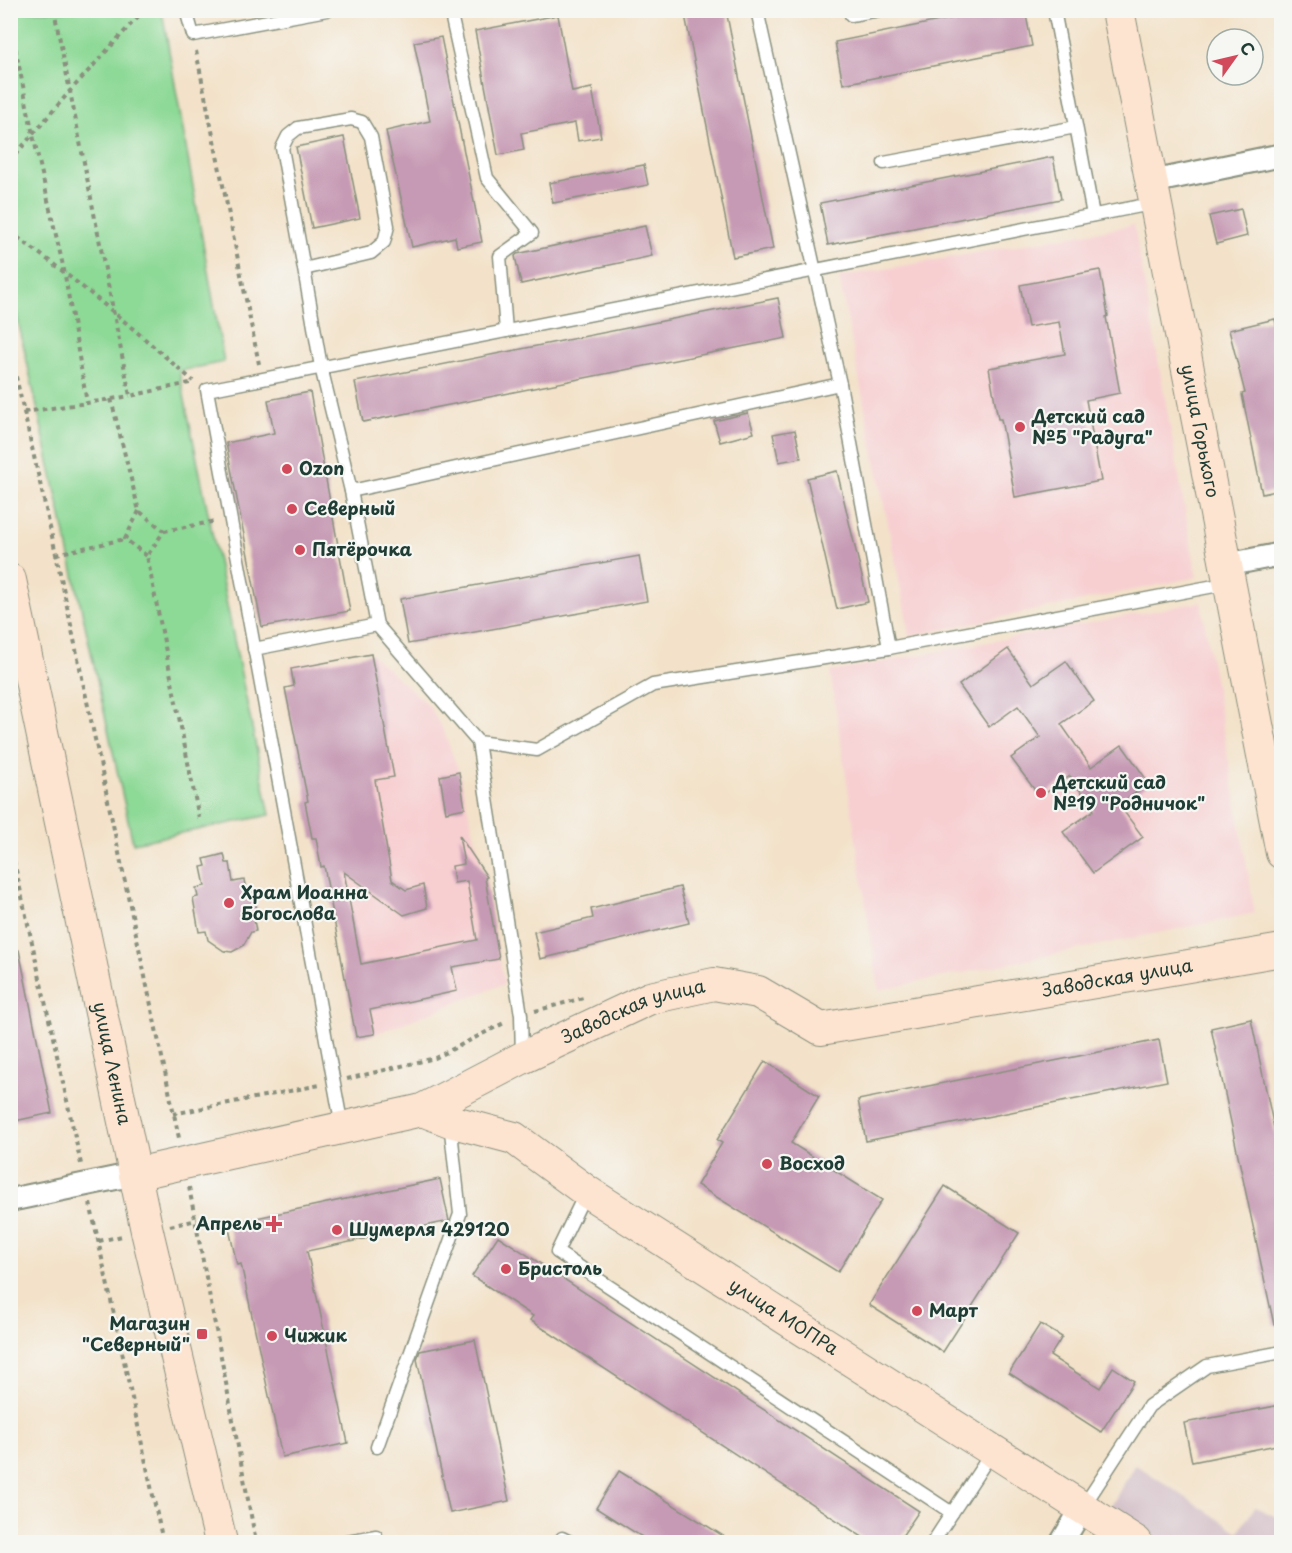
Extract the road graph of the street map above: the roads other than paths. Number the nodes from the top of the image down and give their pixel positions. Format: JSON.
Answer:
{"nodes":[{"id":1,"x":186,"y":10,"type":"edge"},
{"id":2,"x":327,"y":10,"type":"edge"},
{"id":3,"x":450,"y":10,"type":"edge"},
{"id":4,"x":757,"y":10,"type":"edge"},
{"id":5,"x":879,"y":10,"type":"edge"},
{"id":6,"x":1054,"y":10,"type":"edge"},
{"id":7,"x":1118,"y":10,"type":"edge"},
{"id":8,"x":851,"y":15,"type":"dead end"},
{"id":9,"x":265,"y":16,"type":"edge"},
{"id":10,"x":1076,"y":127,"type":"junction"},
{"id":11,"x":1281,"y":155,"type":"edge"},
{"id":12,"x":884,"y":163,"type":"dead end"},
{"id":13,"x":1153,"y":192,"type":"junction"},
{"id":14,"x":1093,"y":215,"type":"junction"},
{"id":15,"x":304,"y":269,"type":"junction"},
{"id":16,"x":813,"y":271,"type":"junction"},
{"id":17,"x":506,"y":331,"type":"junction"},
{"id":18,"x":321,"y":368,"type":"junction"},
{"id":19,"x":840,"y":384,"type":"junction"},
{"id":20,"x":351,"y":491,"type":"junction"},
{"id":21,"x":1281,"y":554,"type":"edge"},
{"id":22,"x":1228,"y":574,"type":"junction"},
{"id":23,"x":10,"y":580,"type":"edge"},
{"id":24,"x":377,"y":625,"type":"junction"},
{"id":25,"x":890,"y":648,"type":"junction"},
{"id":26,"x":254,"y":649,"type":"junction"},
{"id":27,"x":478,"y":742,"type":"junction"},
{"id":28,"x":1281,"y":853,"type":"edge"},
{"id":29,"x":1281,"y":950,"type":"edge"},
{"id":30,"x":522,"y":1058,"type":"junction"},
{"id":31,"x":436,"y":1116,"type":"junction"},
{"id":32,"x":342,"y":1128,"type":"junction"},
{"id":33,"x":135,"y":1174,"type":"junction"},
{"id":34,"x":586,"y":1191,"type":"junction"},
{"id":35,"x":10,"y":1200,"type":"edge"},
{"id":36,"x":1281,"y":1352,"type":"edge"},
{"id":37,"x":377,"y":1447,"type":"dead end"},
{"id":38,"x":993,"y":1451,"type":"junction"},
{"id":39,"x":1083,"y":1507,"type":"junction"},
{"id":40,"x":952,"y":1513,"type":"junction"},
{"id":41,"x":221,"y":1542,"type":"edge"},
{"id":42,"x":342,"y":1542,"type":"edge"},
{"id":43,"x":378,"y":1542,"type":"edge"},
{"id":44,"x":933,"y":1542,"type":"edge"},
{"id":45,"x":1062,"y":1542,"type":"edge"},
{"id":46,"x":1136,"y":1542,"type":"edge"}],
"edges":[{"from":1,"to":9,"type":"lane"},
{"from":2,"to":9,"type":"lane"},
{"from":3,"to":17,"type":"lane"},
{"from":4,"to":16,"type":"lane"},
{"from":5,"to":8,"type":"lane"},
{"from":6,"to":10,"type":"lane"},
{"from":7,"to":13,"type":"street","name":"улица Горького"},
{"from":10,"to":12,"type":"lane"},
{"from":10,"to":14,"type":"lane"},
{"from":11,"to":13,"type":"street"},
{"from":13,"to":14,"type":"lane"},
{"from":13,"to":22,"type":"street","name":"улица Горького"},
{"from":14,"to":16,"type":"lane"},
{"from":15,"to":15,"type":"lane"},
{"from":15,"to":18,"type":"lane"},
{"from":16,"to":17,"type":"lane"},
{"from":16,"to":19,"type":"lane"},
{"from":17,"to":18,"type":"lane"},
{"from":18,"to":20,"type":"lane"},
{"from":18,"to":26,"type":"lane"},
{"from":19,"to":20,"type":"lane"},
{"from":19,"to":25,"type":"lane"},
{"from":20,"to":24,"type":"lane"},
{"from":21,"to":22,"type":"street"},
{"from":22,"to":25,"type":"lane"},
{"from":22,"to":28,"type":"street","name":"улица Горького"},
{"from":23,"to":33,"type":"street","name":"улица Ленина"},
{"from":24,"to":26,"type":"lane"},
{"from":24,"to":27,"type":"lane"},
{"from":25,"to":27,"type":"lane"},
{"from":26,"to":32,"type":"lane"},
{"from":27,"to":30,"type":"lane"},
{"from":29,"to":30,"type":"street","name":"Заводская улица"},
{"from":30,"to":31,"type":"street","name":"Заводская улица"},
{"from":31,"to":32,"type":"street","name":"Заводская улица"},
{"from":31,"to":34,"type":"street","name":"улица МОПРа"},
{"from":31,"to":37,"type":"lane"},
{"from":32,"to":33,"type":"street","name":"Заводская улица"},
{"from":33,"to":35,"type":"street"},
{"from":33,"to":41,"type":"street","name":"улица Ленина"},
{"from":34,"to":38,"type":"street","name":"улица МОПРа"},
{"from":34,"to":40,"type":"lane"},
{"from":36,"to":39,"type":"lane"},
{"from":38,"to":39,"type":"street","name":"улица МОПРа"},
{"from":38,"to":40,"type":"lane"},
{"from":39,"to":45,"type":"street"},
{"from":39,"to":46,"type":"street","name":"улица МОПРа"},
{"from":40,"to":44,"type":"lane"},
{"from":42,"to":43,"type":"lane"}]}
